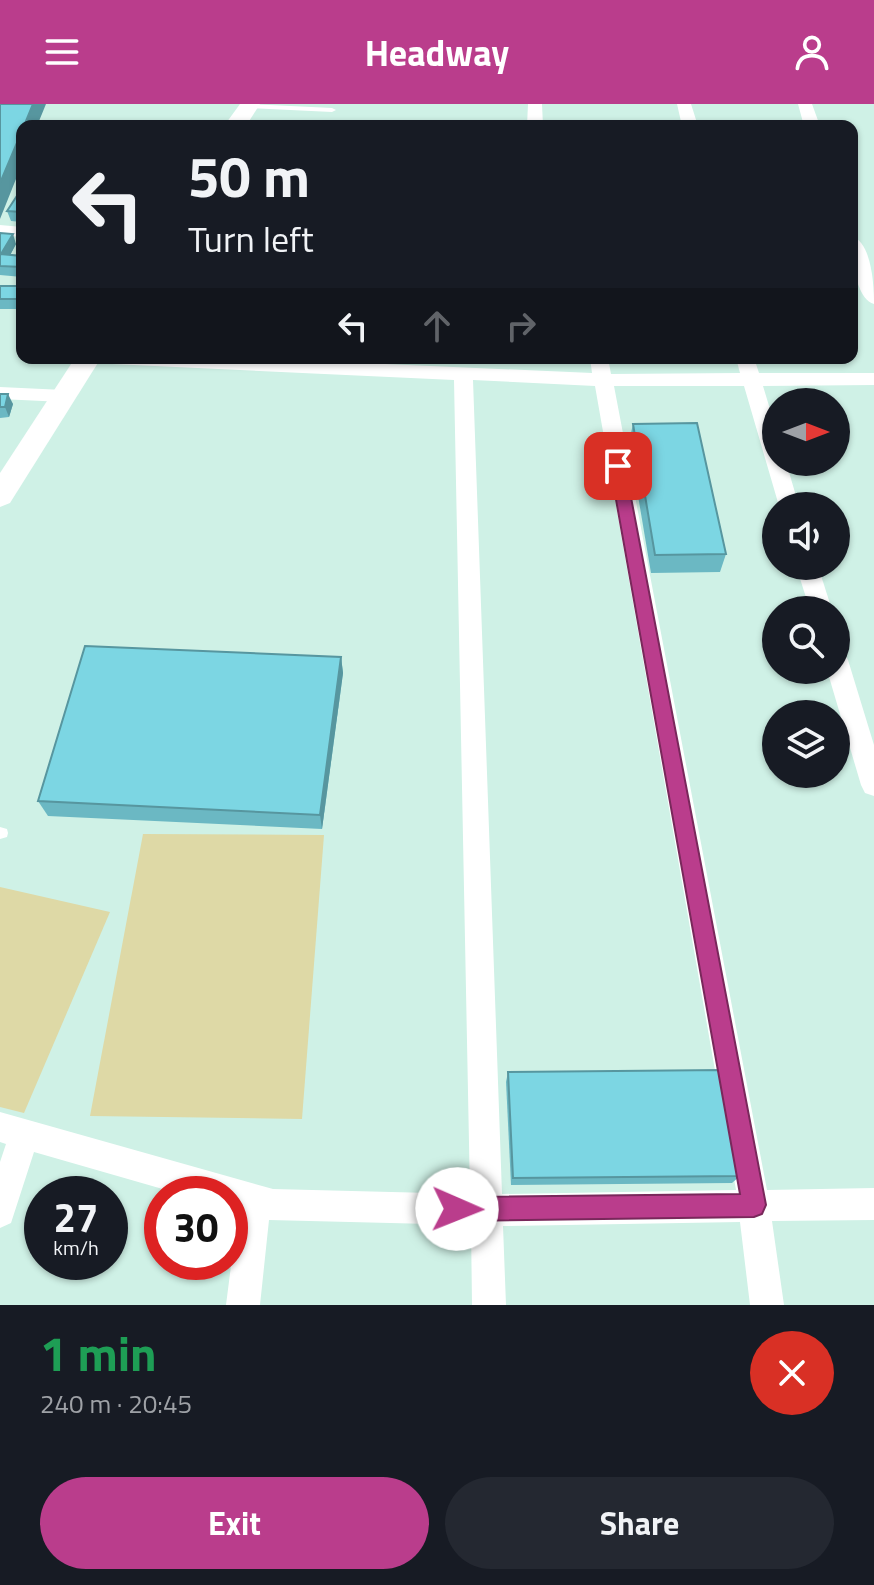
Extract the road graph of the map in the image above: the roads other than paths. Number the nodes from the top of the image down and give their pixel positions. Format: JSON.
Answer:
{"nodes":[{"id":1,"x":249,"y":105,"type":"edge"},
{"id":2,"x":332,"y":110,"type":"dead end"},
{"id":3,"x":858,"y":257,"type":"edge"},
{"id":4,"x":874,"y":299,"type":"edge"},
{"id":5,"x":84,"y":364,"type":"edge"},
{"id":6,"x":262,"y":364,"type":"edge"},
{"id":7,"x":746,"y":364,"type":"edge"},
{"id":8,"x":600,"y":369,"type":"edge"},
{"id":9,"x":463,"y":372,"type":"junction"},
{"id":10,"x":874,"y":379,"type":"edge"},
{"id":11,"x":750,"y":380,"type":"junction"},
{"id":12,"x":0,"y":393,"type":"edge"},
{"id":13,"x":64,"y":396,"type":"junction"},
{"id":14,"x":785,"y":492,"type":"edge"},
{"id":15,"x":0,"y":496,"type":"edge"},
{"id":16,"x":843,"y":684,"type":"edge"},
{"id":17,"x":874,"y":785,"type":"edge"},
{"id":18,"x":12,"y":1130,"type":"edge"},
{"id":19,"x":255,"y":1200,"type":"junction"},
{"id":20,"x":874,"y":1204,"type":"edge"},
{"id":21,"x":754,"y":1205,"type":"junction"},
{"id":22,"x":487,"y":1210,"type":"junction"},
{"id":23,"x":0,"y":1212,"type":"edge"},
{"id":24,"x":243,"y":1305,"type":"edge"},
{"id":25,"x":489,"y":1305,"type":"edge"},
{"id":26,"x":767,"y":1305,"type":"edge"}],
"edges":[{"from":1,"to":2,"type":"lane"},
{"from":3,"to":4,"type":"street"},
{"from":5,"to":13,"type":"street"},
{"from":6,"to":9,"type":"street"},
{"from":7,"to":11,"type":"street"},
{"from":8,"to":9,"type":"street"},
{"from":8,"to":11,"type":"street"},
{"from":8,"to":21,"type":"street"},
{"from":9,"to":22,"type":"street"},
{"from":10,"to":11,"type":"street"},
{"from":11,"to":14,"type":"street"},
{"from":12,"to":13,"type":"street"},
{"from":13,"to":15,"type":"street"},
{"from":16,"to":17,"type":"street"},
{"from":18,"to":19,"type":"street"},
{"from":18,"to":23,"type":"street"},
{"from":19,"to":22,"type":"street"},
{"from":19,"to":24,"type":"street"},
{"from":20,"to":21,"type":"street"},
{"from":21,"to":22,"type":"street"},
{"from":21,"to":26,"type":"street"},
{"from":22,"to":25,"type":"street"}]}
